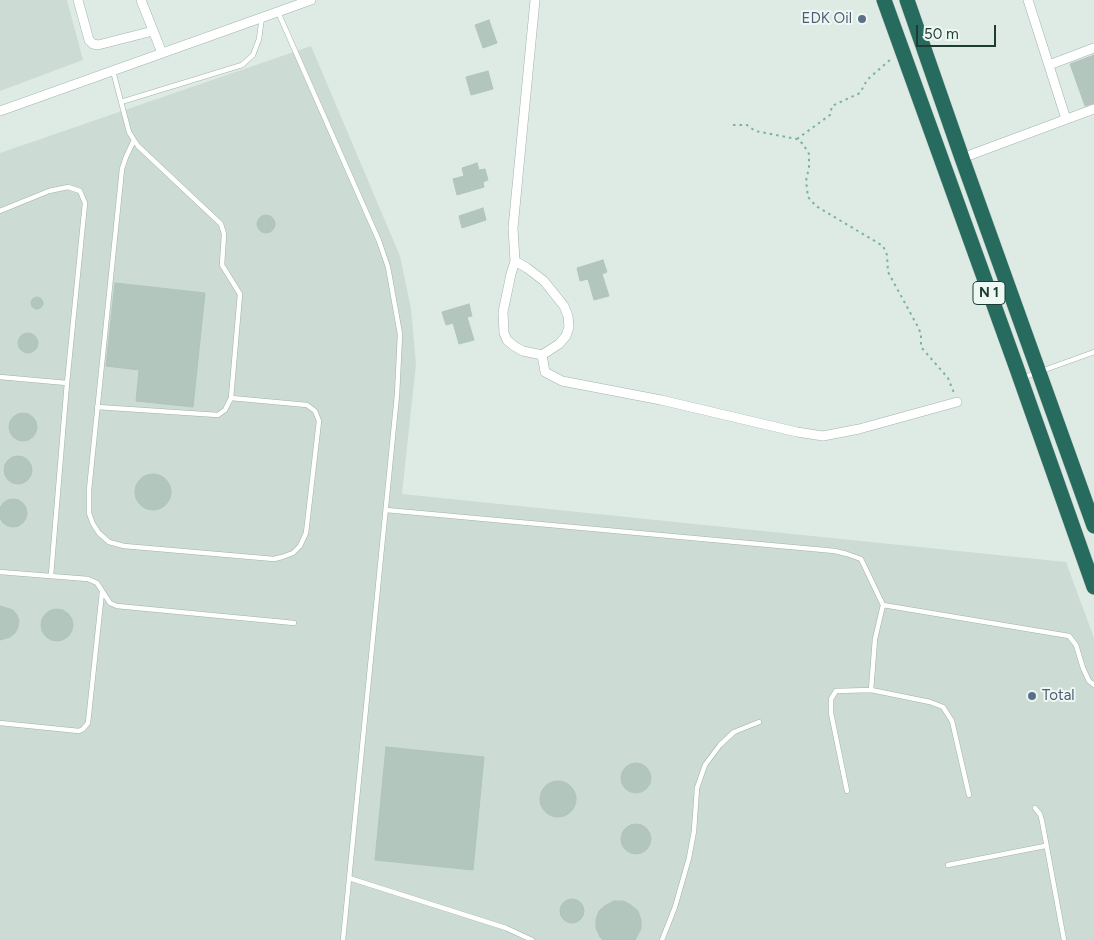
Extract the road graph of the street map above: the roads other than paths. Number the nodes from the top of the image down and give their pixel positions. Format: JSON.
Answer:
{"nodes":[{"id":1,"x":78,"y":0,"type":"edge"},
{"id":2,"x":141,"y":0,"type":"edge"},
{"id":3,"x":311,"y":0,"type":"edge"},
{"id":4,"x":535,"y":0,"type":"edge"},
{"id":5,"x":884,"y":0,"type":"edge"},
{"id":6,"x":907,"y":0,"type":"edge"},
{"id":7,"x":1028,"y":0,"type":"edge"},
{"id":8,"x":299,"y":2,"type":"edge"},
{"id":9,"x":278,"y":12,"type":"junction"},
{"id":10,"x":262,"y":17,"type":"junction"},
{"id":11,"x":153,"y":30,"type":"junction"},
{"id":12,"x":1094,"y":48,"type":"edge"},
{"id":13,"x":162,"y":53,"type":"junction"},
{"id":14,"x":1049,"y":65,"type":"junction"},
{"id":15,"x":113,"y":70,"type":"junction"},
{"id":16,"x":121,"y":102,"type":"junction"},
{"id":17,"x":1094,"y":109,"type":"edge"},
{"id":18,"x":0,"y":111,"type":"edge"},
{"id":19,"x":1066,"y":119,"type":"junction"},
{"id":20,"x":134,"y":140,"type":"junction"},
{"id":21,"x":962,"y":158,"type":"junction"},
{"id":22,"x":0,"y":211,"type":"edge"},
{"id":23,"x":515,"y":261,"type":"junction"},
{"id":24,"x":1094,"y":352,"type":"edge"},
{"id":25,"x":542,"y":355,"type":"junction"},
{"id":26,"x":1040,"y":373,"type":"junction"},
{"id":27,"x":0,"y":377,"type":"edge"},
{"id":28,"x":1020,"y":379,"type":"junction"},
{"id":29,"x":67,"y":383,"type":"junction"},
{"id":30,"x":231,"y":398,"type":"junction"},
{"id":31,"x":957,"y":402,"type":"road end"},
{"id":32,"x":97,"y":406,"type":"junction"},
{"id":33,"x":386,"y":510,"type":"junction"},
{"id":34,"x":1094,"y":526,"type":"edge"},
{"id":35,"x":0,"y":572,"type":"edge"},
{"id":36,"x":51,"y":575,"type":"junction"},
{"id":37,"x":1094,"y":588,"type":"edge"},
{"id":38,"x":102,"y":590,"type":"junction"},
{"id":39,"x":884,"y":605,"type":"junction"},
{"id":40,"x":294,"y":623,"type":"dead end"},
{"id":41,"x":1094,"y":685,"type":"edge"},
{"id":42,"x":871,"y":690,"type":"junction"},
{"id":43,"x":758,"y":722,"type":"dead end"},
{"id":44,"x":0,"y":723,"type":"edge"},
{"id":45,"x":847,"y":792,"type":"dead end"},
{"id":46,"x":969,"y":795,"type":"dead end"},
{"id":47,"x":1035,"y":808,"type":"dead end"},
{"id":48,"x":1045,"y":846,"type":"junction"},
{"id":49,"x":948,"y":865,"type":"dead end"},
{"id":50,"x":349,"y":878,"type":"junction"},
{"id":51,"x":343,"y":940,"type":"edge"},
{"id":52,"x":532,"y":940,"type":"edge"},
{"id":53,"x":662,"y":940,"type":"edge"},
{"id":54,"x":1064,"y":940,"type":"edge"}],
"edges":[{"from":1,"to":11,"type":"street"},
{"from":2,"to":11,"type":"street"},
{"from":3,"to":8,"type":"street"},
{"from":4,"to":23,"type":"street"},
{"from":5,"to":28,"type":"highway","number":"N 1"},
{"from":6,"to":21,"type":"highway","number":"N 1"},
{"from":7,"to":14,"type":"street"},
{"from":8,"to":9,"type":"street"},
{"from":9,"to":10,"type":"street"},
{"from":9,"to":33,"type":"lane"},
{"from":10,"to":13,"type":"street"},
{"from":10,"to":16,"type":"lane"},
{"from":11,"to":13,"type":"street"},
{"from":12,"to":14,"type":"street"},
{"from":13,"to":15,"type":"street"},
{"from":14,"to":19,"type":"street"},
{"from":15,"to":16,"type":"lane"},
{"from":15,"to":18,"type":"street"},
{"from":16,"to":20,"type":"lane"},
{"from":17,"to":19,"type":"street"},
{"from":19,"to":21,"type":"street"},
{"from":20,"to":30,"type":"lane"},
{"from":20,"to":32,"type":"lane"},
{"from":21,"to":26,"type":"highway","number":"N 1"},
{"from":22,"to":29,"type":"lane"},
{"from":23,"to":25,"type":"street"},
{"from":23,"to":25,"type":"street"},
{"from":24,"to":26,"type":"lane"},
{"from":25,"to":31,"type":"street"},
{"from":26,"to":28,"type":"lane"},
{"from":26,"to":34,"type":"highway","number":"N 1"},
{"from":27,"to":29,"type":"lane"},
{"from":28,"to":37,"type":"highway","number":"N 1"},
{"from":29,"to":36,"type":"lane"},
{"from":30,"to":32,"type":"lane"},
{"from":30,"to":32,"type":"lane"},
{"from":33,"to":39,"type":"lane"},
{"from":33,"to":50,"type":"lane"},
{"from":35,"to":36,"type":"lane"},
{"from":36,"to":38,"type":"lane"},
{"from":38,"to":40,"type":"lane"},
{"from":38,"to":44,"type":"lane"},
{"from":39,"to":41,"type":"lane"},
{"from":39,"to":42,"type":"lane"},
{"from":42,"to":45,"type":"lane"},
{"from":42,"to":46,"type":"lane"},
{"from":43,"to":53,"type":"lane"},
{"from":47,"to":48,"type":"lane"},
{"from":48,"to":49,"type":"lane"},
{"from":48,"to":54,"type":"lane"},
{"from":50,"to":51,"type":"lane"},
{"from":50,"to":52,"type":"lane"}]}
